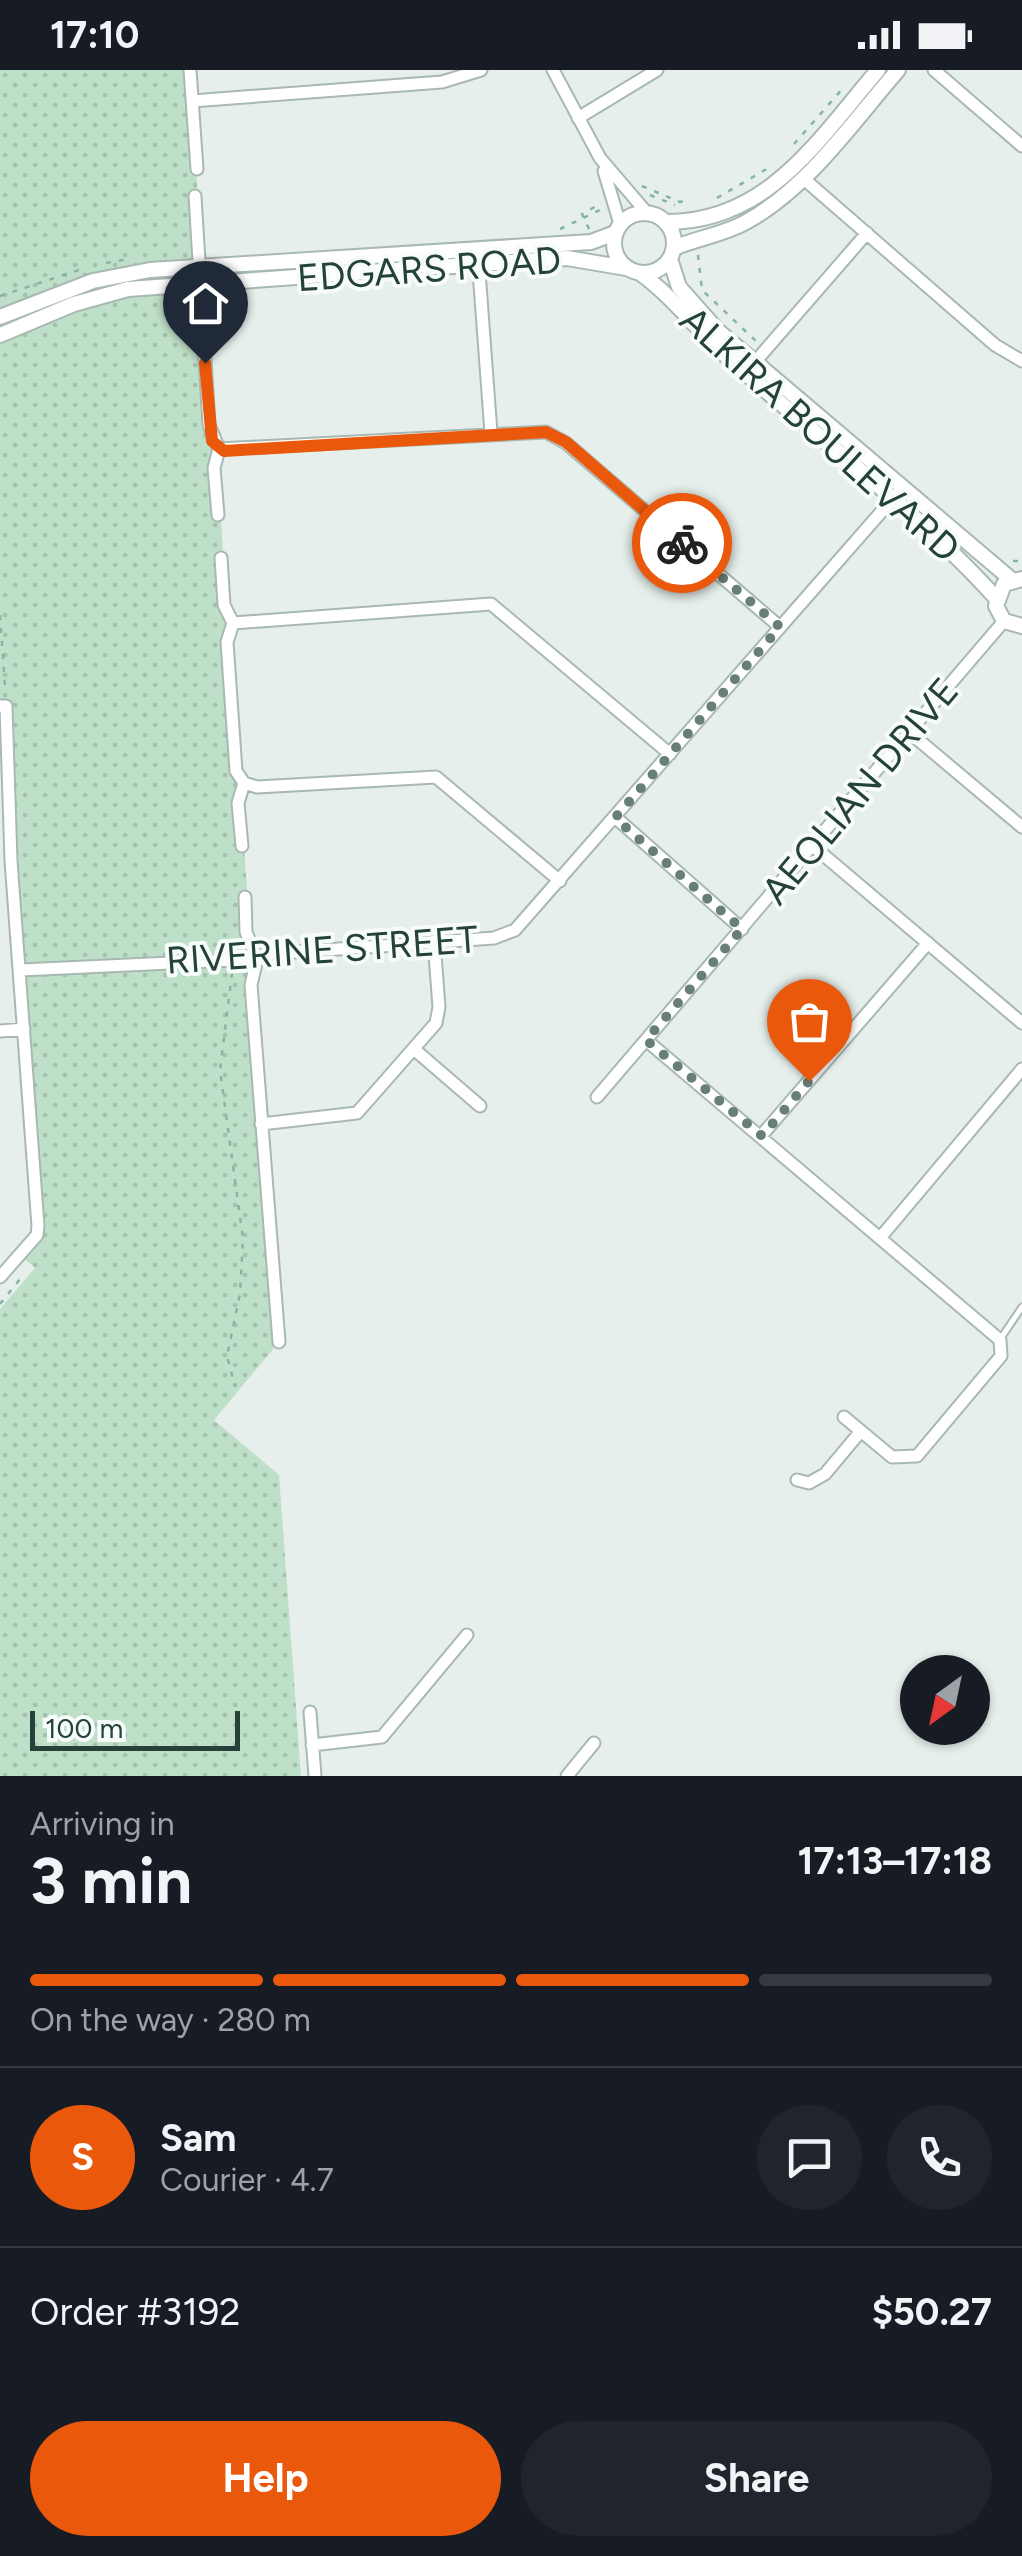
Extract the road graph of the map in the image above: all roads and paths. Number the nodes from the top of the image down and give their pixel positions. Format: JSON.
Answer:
{"nodes":[{"id":1,"x":190,"y":70,"type":"edge"},
{"id":2,"x":480,"y":70,"type":"edge"},
{"id":3,"x":553,"y":70,"type":"edge"},
{"id":4,"x":658,"y":70,"type":"edge"},
{"id":5,"x":878,"y":70,"type":"edge"},
{"id":6,"x":898,"y":70,"type":"edge"},
{"id":7,"x":934,"y":70,"type":"edge"},
{"id":8,"x":846,"y":85,"type":"dead end"},
{"id":9,"x":192,"y":100,"type":"junction"},
{"id":10,"x":578,"y":118,"type":"junction"},
{"id":11,"x":786,"y":138,"type":"dead end"},
{"id":12,"x":1022,"y":146,"type":"edge"},
{"id":13,"x":600,"y":158,"type":"junction"},
{"id":14,"x":776,"y":162,"type":"dead end"},
{"id":15,"x":197,"y":169,"type":"dead end"},
{"id":16,"x":804,"y":178,"type":"junction"},
{"id":17,"x":629,"y":195,"type":"junction"},
{"id":18,"x":195,"y":196,"type":"dead end"},
{"id":19,"x":714,"y":200,"type":"dead end"},
{"id":20,"x":615,"y":202,"type":"junction"},
{"id":21,"x":647,"y":213,"type":"junction"},
{"id":22,"x":665,"y":222,"type":"junction"},
{"id":23,"x":690,"y":222,"type":"junction"},
{"id":24,"x":618,"y":228,"type":"junction"},
{"id":25,"x":544,"y":230,"type":"dead end"},
{"id":26,"x":867,"y":233,"type":"junction"},
{"id":27,"x":694,"y":239,"type":"junction"},
{"id":28,"x":476,"y":249,"type":"junction"},
{"id":29,"x":672,"y":254,"type":"junction"},
{"id":30,"x":138,"y":258,"type":"dead end"},
{"id":31,"x":478,"y":265,"type":"junction"},
{"id":32,"x":94,"y":266,"type":"dead end"},
{"id":33,"x":80,"y":270,"type":"dead end"},
{"id":34,"x":633,"y":271,"type":"junction"},
{"id":35,"x":200,"y":277,"type":"junction"},
{"id":36,"x":0,"y":296,"type":"edge"},
{"id":37,"x":0,"y":317,"type":"edge"},
{"id":38,"x":0,"y":335,"type":"edge"},
{"id":39,"x":1019,"y":353,"type":"edge"},
{"id":40,"x":760,"y":357,"type":"junction"},
{"id":41,"x":491,"y":433,"type":"junction"},
{"id":42,"x":219,"y":449,"type":"junction"},
{"id":43,"x":902,"y":488,"type":"junction"},
{"id":44,"x":891,"y":501,"type":"junction"},
{"id":45,"x":218,"y":515,"type":"dead end"},
{"id":46,"x":221,"y":558,"type":"dead end"},
{"id":47,"x":1019,"y":579,"type":"edge"},
{"id":48,"x":996,"y":598,"type":"junction"},
{"id":49,"x":0,"y":615,"type":"edge"},
{"id":50,"x":1004,"y":621,"type":"junction"},
{"id":51,"x":233,"y":623,"type":"junction"},
{"id":52,"x":1022,"y":626,"type":"edge"},
{"id":53,"x":780,"y":627,"type":"junction"},
{"id":54,"x":0,"y":687,"type":"edge"},
{"id":55,"x":0,"y":706,"type":"edge"},
{"id":56,"x":910,"y":732,"type":"junction"},
{"id":57,"x":670,"y":754,"type":"junction"},
{"id":58,"x":244,"y":783,"type":"junction"},
{"id":59,"x":615,"y":818,"type":"junction"},
{"id":60,"x":1022,"y":827,"type":"edge"},
{"id":61,"x":242,"y":846,"type":"dead end"},
{"id":62,"x":813,"y":846,"type":"junction"},
{"id":63,"x":6,"y":862,"type":"edge"},
{"id":64,"x":560,"y":881,"type":"junction"},
{"id":65,"x":245,"y":897,"type":"dead end"},
{"id":66,"x":742,"y":929,"type":"junction"},
{"id":67,"x":434,"y":942,"type":"junction"},
{"id":68,"x":928,"y":943,"type":"junction"},
{"id":69,"x":257,"y":959,"type":"junction"},
{"id":70,"x":230,"y":960,"type":"junction"},
{"id":71,"x":21,"y":970,"type":"junction"},
{"id":72,"x":1022,"y":1022,"type":"edge"},
{"id":73,"x":24,"y":1029,"type":"junction"},
{"id":74,"x":0,"y":1031,"type":"edge"},
{"id":75,"x":646,"y":1040,"type":"junction"},
{"id":76,"x":415,"y":1050,"type":"junction"},
{"id":77,"x":1022,"y":1069,"type":"edge"},
{"id":78,"x":597,"y":1097,"type":"dead end"},
{"id":79,"x":480,"y":1106,"type":"dead end"},
{"id":80,"x":261,"y":1124,"type":"junction"},
{"id":81,"x":762,"y":1136,"type":"junction"},
{"id":82,"x":880,"y":1238,"type":"junction"},
{"id":83,"x":0,"y":1278,"type":"edge"},
{"id":84,"x":20,"y":1279,"type":"dead end"},
{"id":85,"x":0,"y":1304,"type":"edge"},
{"id":86,"x":1022,"y":1307,"type":"edge"},
{"id":87,"x":1000,"y":1340,"type":"junction"},
{"id":88,"x":279,"y":1342,"type":"dead end"},
{"id":89,"x":235,"y":1386,"type":"dead end"},
{"id":90,"x":844,"y":1416,"type":"dead end"},
{"id":91,"x":862,"y":1432,"type":"junction"},
{"id":92,"x":796,"y":1480,"type":"dead end"},
{"id":93,"x":468,"y":1635,"type":"dead end"},
{"id":94,"x":310,"y":1712,"type":"dead end"},
{"id":95,"x":594,"y":1743,"type":"dead end"},
{"id":96,"x":312,"y":1745,"type":"junction"},
{"id":97,"x":314,"y":1776,"type":"edge"},
{"id":98,"x":567,"y":1776,"type":"edge"}],
"edges":[{"from":1,"to":9,"type":"street"},
{"from":2,"to":9,"type":"street"},
{"from":3,"to":10,"type":"street"},
{"from":4,"to":10,"type":"street"},
{"from":5,"to":23,"type":"street"},
{"from":6,"to":16,"type":"street"},
{"from":7,"to":12,"type":"street"},
{"from":8,"to":11,"type":"path"},
{"from":9,"to":15,"type":"street"},
{"from":10,"to":13,"type":"street"},
{"from":13,"to":17,"type":"street"},
{"from":13,"to":20,"type":"street"},
{"from":14,"to":19,"type":"path"},
{"from":16,"to":26,"type":"street"},
{"from":16,"to":27,"type":"street"},
{"from":17,"to":21,"type":"street"},
{"from":17,"to":23,"type":"path"},
{"from":18,"to":35,"type":"street"},
{"from":20,"to":24,"type":"street"},
{"from":20,"to":25,"type":"path"},
{"from":21,"to":22,"type":"street"},
{"from":21,"to":24,"type":"street"},
{"from":22,"to":23,"type":"street"},
{"from":22,"to":29,"type":"street"},
{"from":24,"to":28,"type":"street","name":"EDGARS ROAD"},
{"from":24,"to":34,"type":"street"},
{"from":26,"to":39,"type":"street"},
{"from":26,"to":40,"type":"street"},
{"from":27,"to":29,"type":"street"},
{"from":27,"to":40,"type":"path"},
{"from":28,"to":31,"type":"street"},
{"from":28,"to":35,"type":"street","name":"EDGARS ROAD"},
{"from":29,"to":34,"type":"street"},
{"from":29,"to":40,"type":"street","name":"ALKIRA BOULEVARD"},
{"from":30,"to":32,"type":"path"},
{"from":31,"to":34,"type":"street","name":"EDGARS ROAD"},
{"from":31,"to":35,"type":"street","name":"EDGARS ROAD"},
{"from":31,"to":41,"type":"street"},
{"from":33,"to":36,"type":"path"},
{"from":34,"to":44,"type":"street","name":"ALKIRA BOULEVARD"},
{"from":35,"to":37,"type":"street","name":"EDGARS ROAD"},
{"from":35,"to":38,"type":"street","name":"EDGARS ROAD"},
{"from":35,"to":42,"type":"street"},
{"from":40,"to":43,"type":"street","name":"ALKIRA BOULEVARD"},
{"from":41,"to":42,"type":"street"},
{"from":41,"to":53,"type":"street"},
{"from":42,"to":45,"type":"street"},
{"from":43,"to":44,"type":"street","name":"RIVERINE STREET"},
{"from":43,"to":47,"type":"street","name":"ALKIRA BOULEVARD"},
{"from":44,"to":48,"type":"street","name":"ALKIRA BOULEVARD"},
{"from":44,"to":53,"type":"street","name":"RIVERINE STREET"},
{"from":46,"to":51,"type":"street"},
{"from":47,"to":48,"type":"street"},
{"from":48,"to":50,"type":"street"},
{"from":49,"to":54,"type":"path"},
{"from":50,"to":52,"type":"street"},
{"from":50,"to":56,"type":"street","name":"AEOLIAN DRIVE"},
{"from":51,"to":57,"type":"street"},
{"from":51,"to":58,"type":"street"},
{"from":53,"to":57,"type":"street","name":"RIVERINE STREET"},
{"from":55,"to":63,"type":"street"},
{"from":56,"to":60,"type":"street"},
{"from":56,"to":62,"type":"street","name":"AEOLIAN DRIVE"},
{"from":57,"to":59,"type":"street","name":"RIVERINE STREET"},
{"from":58,"to":61,"type":"street"},
{"from":58,"to":64,"type":"street"},
{"from":59,"to":64,"type":"street","name":"RIVERINE STREET"},
{"from":59,"to":66,"type":"street"},
{"from":62,"to":66,"type":"street","name":"AEOLIAN DRIVE"},
{"from":62,"to":68,"type":"street"},
{"from":63,"to":71,"type":"street"},
{"from":64,"to":67,"type":"street","name":"RIVERINE STREET"},
{"from":65,"to":69,"type":"street"},
{"from":66,"to":75,"type":"street","name":"AEOLIAN DRIVE"},
{"from":67,"to":69,"type":"street","name":"RIVERINE STREET"},
{"from":67,"to":76,"type":"street"},
{"from":68,"to":72,"type":"street"},
{"from":68,"to":81,"type":"street"},
{"from":69,"to":70,"type":"street","name":"RIVERINE STREET"},
{"from":69,"to":80,"type":"street"},
{"from":70,"to":71,"type":"street","name":"RIVERINE STREET"},
{"from":70,"to":89,"type":"path"},
{"from":71,"to":73,"type":"street"},
{"from":73,"to":74,"type":"street"},
{"from":73,"to":83,"type":"street"},
{"from":75,"to":78,"type":"street","name":"AEOLIAN DRIVE"},
{"from":75,"to":81,"type":"street"},
{"from":76,"to":79,"type":"street"},
{"from":76,"to":80,"type":"street"},
{"from":77,"to":82,"type":"street"},
{"from":80,"to":88,"type":"street"},
{"from":81,"to":82,"type":"street"},
{"from":82,"to":87,"type":"street"},
{"from":84,"to":85,"type":"path"},
{"from":86,"to":87,"type":"lane"},
{"from":87,"to":91,"type":"street"},
{"from":90,"to":91,"type":"street"},
{"from":91,"to":92,"type":"street"},
{"from":93,"to":96,"type":"street"},
{"from":94,"to":96,"type":"street"},
{"from":95,"to":98,"type":"street"},
{"from":96,"to":97,"type":"street"}]}
